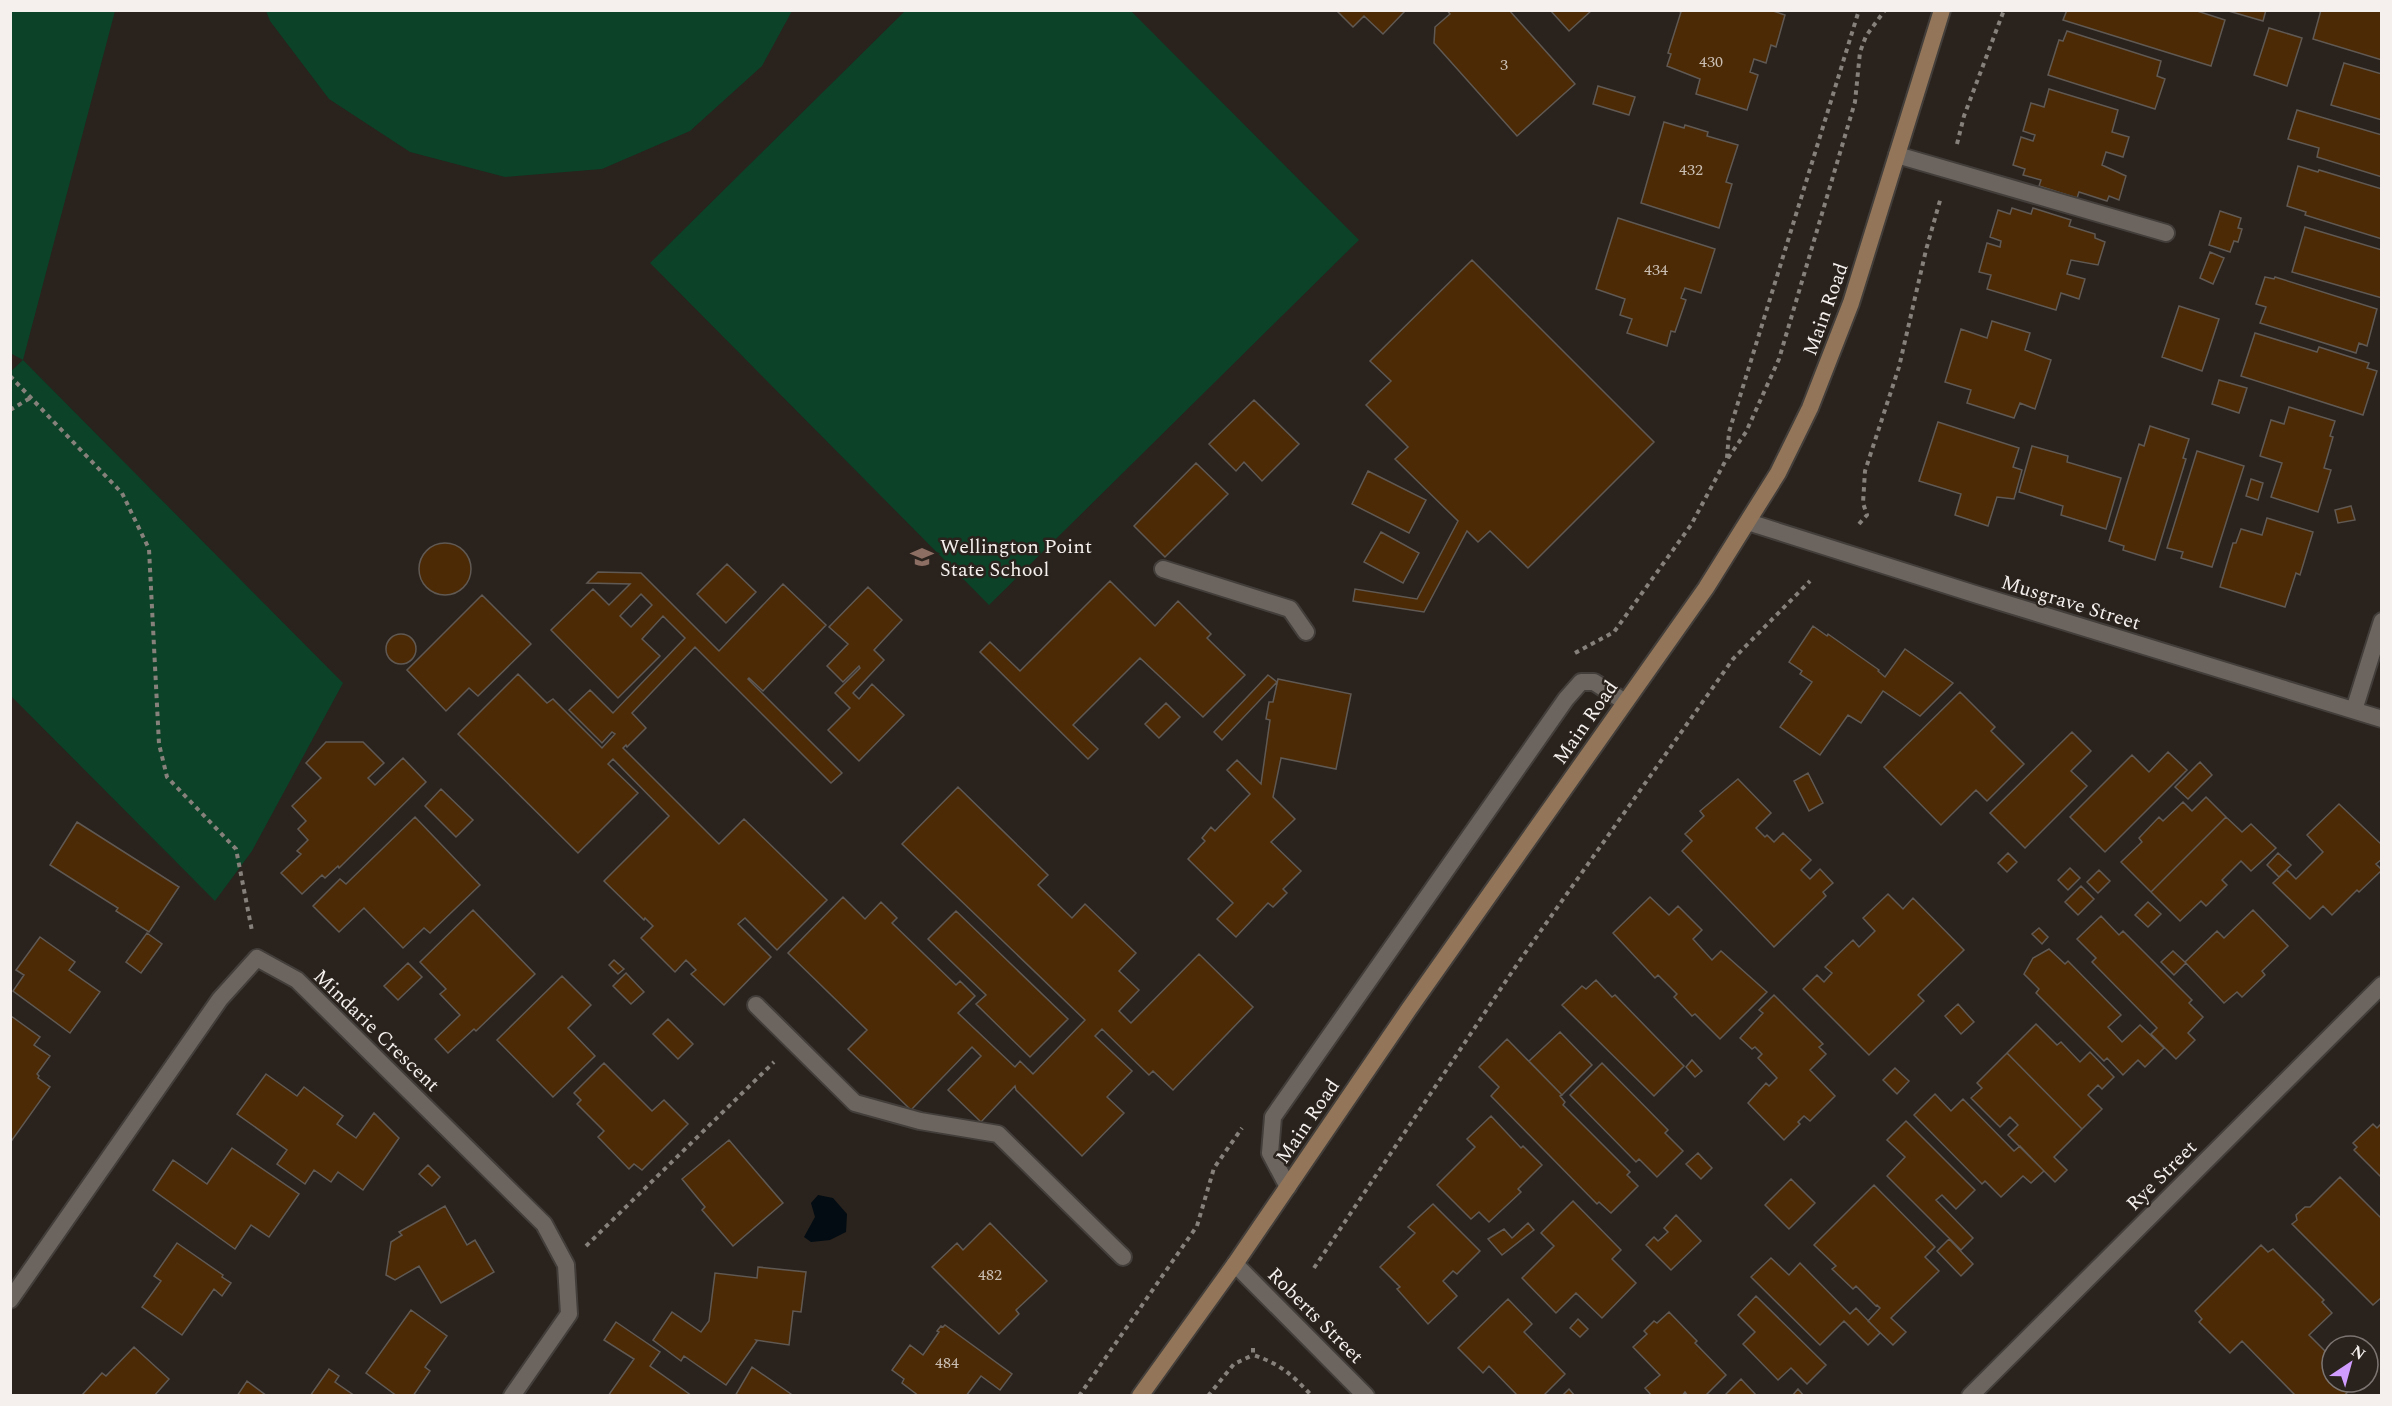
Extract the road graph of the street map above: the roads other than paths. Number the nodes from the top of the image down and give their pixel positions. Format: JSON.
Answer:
{"nodes":[{"id":1,"x":1942,"y":10,"type":"edge"},
{"id":2,"x":1897,"y":155,"type":"junction"},
{"id":3,"x":2166,"y":233,"type":"dead end"},
{"id":4,"x":1748,"y":522,"type":"junction"},
{"id":5,"x":1163,"y":568,"type":"dead end"},
{"id":6,"x":2382,"y":621,"type":"edge"},
{"id":7,"x":1306,"y":632,"type":"dead end"},
{"id":8,"x":1625,"y":702,"type":"junction"},
{"id":9,"x":2354,"y":710,"type":"junction"},
{"id":10,"x":2382,"y":719,"type":"edge"},
{"id":11,"x":2382,"y":985,"type":"edge"},
{"id":12,"x":756,"y":1005,"type":"dead end"},
{"id":13,"x":1288,"y":1187,"type":"junction"},
{"id":14,"x":1123,"y":1257,"type":"dead end"},
{"id":15,"x":1235,"y":1264,"type":"junction"},
{"id":16,"x":10,"y":1300,"type":"edge"},
{"id":17,"x":512,"y":1395,"type":"edge"},
{"id":18,"x":1140,"y":1395,"type":"edge"},
{"id":19,"x":1366,"y":1395,"type":"edge"},
{"id":20,"x":1970,"y":1395,"type":"edge"}],
"edges":[{"from":1,"to":2,"type":"main road","name":"Main Road"},
{"from":2,"to":3,"type":"street"},
{"from":2,"to":4,"type":"main road","name":"Main Road"},
{"from":4,"to":8,"type":"main road","name":"Main Road"},
{"from":4,"to":9,"type":"street","name":"Musgrave Street"},
{"from":5,"to":7,"type":"street"},
{"from":6,"to":9,"type":"street"},
{"from":8,"to":13,"type":"main road","name":"Main Road"},
{"from":8,"to":13,"type":"street"},
{"from":9,"to":10,"type":"street","name":"Musgrave Street"},
{"from":11,"to":20,"type":"street","name":"Rye Street"},
{"from":12,"to":14,"type":"street"},
{"from":13,"to":15,"type":"main road","name":"Main Road"},
{"from":15,"to":18,"type":"main road","name":"Main Road"},
{"from":15,"to":19,"type":"street","name":"Roberts Street"},
{"from":16,"to":17,"type":"street","name":"Mindarie Crescent"}]}
